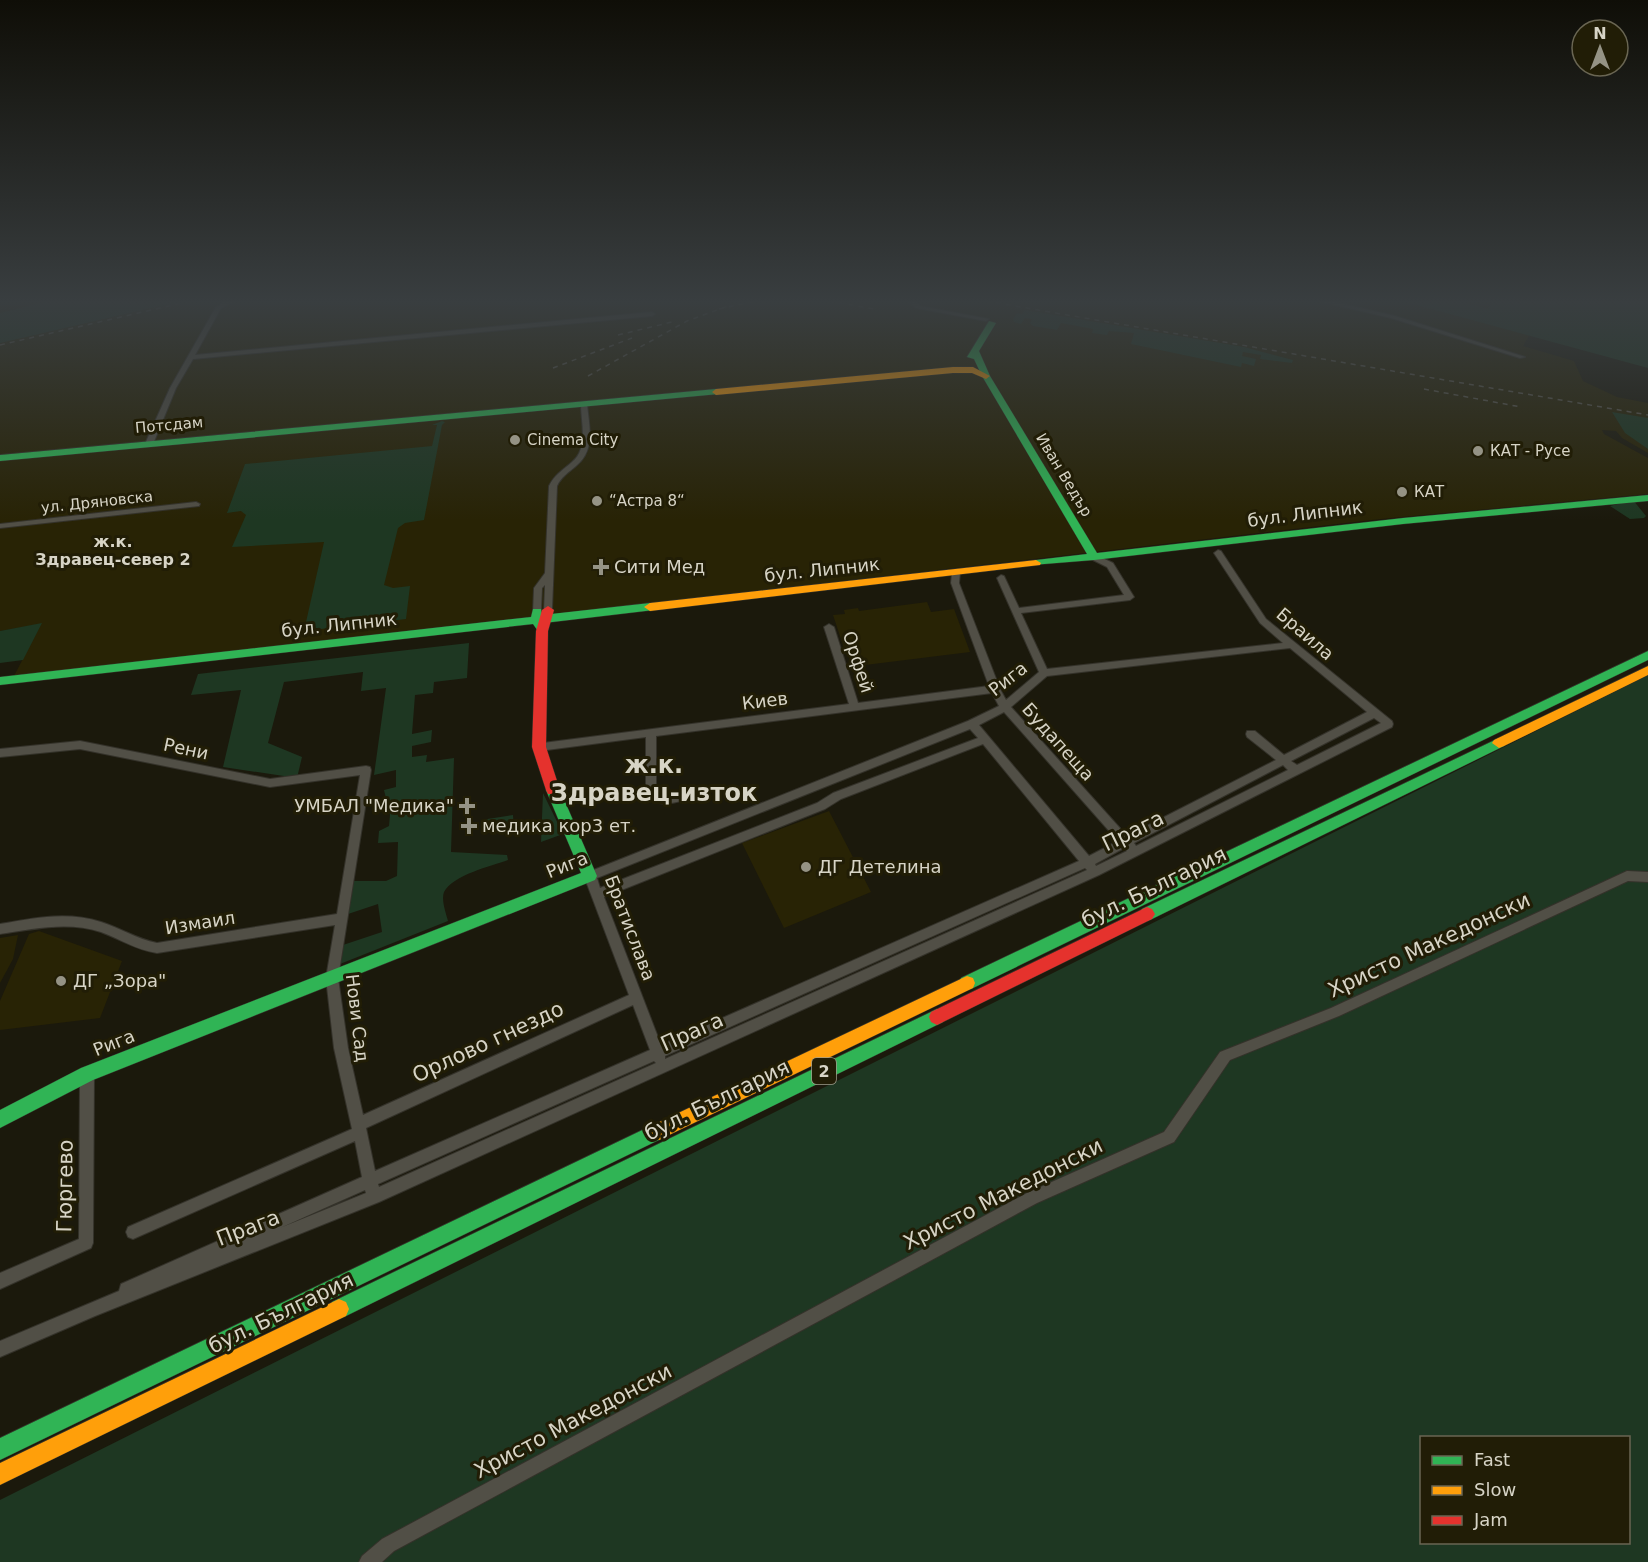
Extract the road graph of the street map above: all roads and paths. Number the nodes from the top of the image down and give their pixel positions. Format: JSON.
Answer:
{"nodes":[{"id":1,"x":182,"y":374,"type":"edge"},
{"id":2,"x":911,"y":374,"type":"edge"},
{"id":3,"x":981,"y":374,"type":"edge"},
{"id":4,"x":986,"y":376,"type":"joint"},
{"id":5,"x":584,"y":404,"type":"junction"},
{"id":6,"x":149,"y":444,"type":"junction"},
{"id":7,"x":0,"y":458,"type":"edge"},
{"id":8,"x":1648,"y":489,"type":"edge"},
{"id":9,"x":1648,"y":498,"type":"edge"},
{"id":10,"x":196,"y":504,"type":"dead end"},
{"id":11,"x":1399,"y":517,"type":"junction"},
{"id":12,"x":0,"y":526,"type":"edge"},
{"id":13,"x":1092,"y":553,"type":"junction"},
{"id":14,"x":1218,"y":553,"type":"dead end"},
{"id":15,"x":956,"y":578,"type":"junction"},
{"id":16,"x":1001,"y":578,"type":"dead end"},
{"id":17,"x":1016,"y":611,"type":"junction"},
{"id":18,"x":542,"y":618,"type":"junction"},
{"id":19,"x":829,"y":627,"type":"dead end"},
{"id":20,"x":1290,"y":645,"type":"junction"},
{"id":21,"x":1648,"y":656,"type":"edge"},
{"id":22,"x":1648,"y":670,"type":"edge"},
{"id":23,"x":0,"y":672,"type":"edge"},
{"id":24,"x":1044,"y":674,"type":"junction"},
{"id":25,"x":0,"y":681,"type":"edge"},
{"id":26,"x":995,"y":689,"type":"junction"},
{"id":27,"x":854,"y":706,"type":"junction"},
{"id":28,"x":1005,"y":707,"type":"junction"},
{"id":29,"x":1374,"y":713,"type":"junction"},
{"id":30,"x":972,"y":724,"type":"junction"},
{"id":31,"x":1388,"y":724,"type":"joint"},
{"id":32,"x":651,"y":732,"type":"junction"},
{"id":33,"x":1251,"y":734,"type":"dead end"},
{"id":34,"x":984,"y":740,"type":"junction"},
{"id":35,"x":539,"y":747,"type":"junction"},
{"id":36,"x":0,"y":753,"type":"edge"},
{"id":37,"x":1284,"y":760,"type":"junction"},
{"id":38,"x":366,"y":770,"type":"joint"},
{"id":39,"x":1297,"y":771,"type":"junction"},
{"id":40,"x":680,"y":797,"type":"dead end"},
{"id":41,"x":1131,"y":848,"type":"junction"},
{"id":42,"x":1091,"y":867,"type":"junction"},
{"id":43,"x":590,"y":876,"type":"junction"},
{"id":44,"x":1648,"y":877,"type":"edge"},
{"id":45,"x":597,"y":894,"type":"junction"},
{"id":46,"x":339,"y":919,"type":"junction"},
{"id":47,"x":0,"y":929,"type":"edge"},
{"id":48,"x":332,"y":978,"type":"junction"},
{"id":49,"x":637,"y":997,"type":"junction"},
{"id":50,"x":657,"y":1053,"type":"junction"},
{"id":51,"x":661,"y":1067,"type":"junction"},
{"id":52,"x":87,"y":1074,"type":"junction"},
{"id":53,"x":0,"y":1119,"type":"edge"},
{"id":54,"x":357,"y":1129,"type":"junction"},
{"id":55,"x":369,"y":1181,"type":"junction"},
{"id":56,"x":374,"y":1197,"type":"junction"},
{"id":57,"x":133,"y":1232,"type":"dead end"},
{"id":58,"x":0,"y":1281,"type":"edge"},
{"id":59,"x":86,"y":1310,"type":"junction"},
{"id":60,"x":0,"y":1349,"type":"edge"},
{"id":61,"x":0,"y":1449,"type":"edge"},
{"id":62,"x":0,"y":1474,"type":"edge"},
{"id":63,"x":368,"y":1562,"type":"edge"}],
"edges":[{"from":1,"to":6,"type":"street"},
{"from":2,"to":5,"type":"main road","name":"Потсдам"},
{"from":3,"to":4,"type":"main road","name":"Потсдам"},
{"from":4,"to":13,"type":"main road","name":"Иван Ведър"},
{"from":5,"to":6,"type":"main road","name":"Потсдам"},
{"from":5,"to":18,"type":"street"},
{"from":6,"to":7,"type":"main road","name":"Потсдам"},
{"from":8,"to":11,"type":"main road","name":"бул. Липник"},
{"from":9,"to":11,"type":"main road","name":"бул. Липник"},
{"from":10,"to":12,"type":"street","name":"ул. Дряновска"},
{"from":11,"to":13,"type":"main road","name":"бул. Липник"},
{"from":13,"to":15,"type":"main road","name":"бул. Липник"},
{"from":13,"to":17,"type":"street"},
{"from":13,"to":18,"type":"main road","name":"бул. Липник"},
{"from":14,"to":20,"type":"street","name":"Браила"},
{"from":15,"to":18,"type":"main road","name":"бул. Липник"},
{"from":15,"to":26,"type":"street","name":"Будапеща"},
{"from":16,"to":17,"type":"street"},
{"from":17,"to":24,"type":"street"},
{"from":18,"to":23,"type":"main road","name":"бул. Липник"},
{"from":18,"to":25,"type":"main road","name":"бул. Липник"},
{"from":18,"to":35,"type":"main road","name":"Братислава"},
{"from":19,"to":27,"type":"street","name":"Орфей"},
{"from":20,"to":24,"type":"street","name":"Рига"},
{"from":20,"to":29,"type":"street","name":"Браила"},
{"from":21,"to":61,"type":"main road","name":"бул. България","number":"2"},
{"from":22,"to":62,"type":"main road","name":"бул. България","number":"2"},
{"from":24,"to":28,"type":"street","name":"Рига"},
{"from":26,"to":27,"type":"street","name":"Киев"},
{"from":26,"to":28,"type":"street","name":"Будапеща"},
{"from":27,"to":32,"type":"street","name":"Киев"},
{"from":28,"to":30,"type":"street","name":"Рига"},
{"from":28,"to":41,"type":"street","name":"Будапеща"},
{"from":29,"to":31,"type":"street","name":"Браила"},
{"from":29,"to":37,"type":"street"},
{"from":30,"to":34,"type":"street"},
{"from":30,"to":43,"type":"street","name":"Рига"},
{"from":31,"to":39,"type":"street","name":"Прага"},
{"from":32,"to":35,"type":"street","name":"Киев"},
{"from":32,"to":40,"type":"street"},
{"from":33,"to":37,"type":"street"},
{"from":34,"to":42,"type":"street"},
{"from":34,"to":45,"type":"street"},
{"from":35,"to":43,"type":"main road","name":"Братислава"},
{"from":36,"to":38,"type":"street","name":"Рени"},
{"from":37,"to":39,"type":"street"},
{"from":37,"to":41,"type":"street"},
{"from":38,"to":46,"type":"street","name":"Нови Сад"},
{"from":39,"to":41,"type":"street","name":"Прага"},
{"from":41,"to":42,"type":"street","name":"Прага"},
{"from":42,"to":50,"type":"street"},
{"from":42,"to":51,"type":"street","name":"Прага"},
{"from":43,"to":45,"type":"street","name":"Братислава"},
{"from":43,"to":48,"type":"main road","name":"Рига"},
{"from":44,"to":63,"type":"street","name":"Христо Македонски"},
{"from":45,"to":49,"type":"street","name":"Братислава"},
{"from":46,"to":47,"type":"street","name":"Измаил"},
{"from":46,"to":48,"type":"street","name":"Нови Сад"},
{"from":48,"to":52,"type":"main road","name":"Рига"},
{"from":48,"to":54,"type":"street","name":"Нови Сад"},
{"from":49,"to":50,"type":"street","name":"Братислава"},
{"from":49,"to":54,"type":"street","name":"Орлово гнездо"},
{"from":50,"to":51,"type":"street","name":"Братислава"},
{"from":50,"to":55,"type":"street"},
{"from":51,"to":56,"type":"street","name":"Прага"},
{"from":52,"to":53,"type":"main road","name":"Рига"},
{"from":52,"to":58,"type":"street","name":"Гюргево"},
{"from":54,"to":55,"type":"street","name":"Нови Сад"},
{"from":54,"to":57,"type":"street","name":"Орлово гнездо"},
{"from":55,"to":56,"type":"street","name":"Нови Сад"},
{"from":55,"to":59,"type":"street"},
{"from":56,"to":59,"type":"street","name":"Прага"},
{"from":59,"to":60,"type":"street","name":"Прага"}]}
